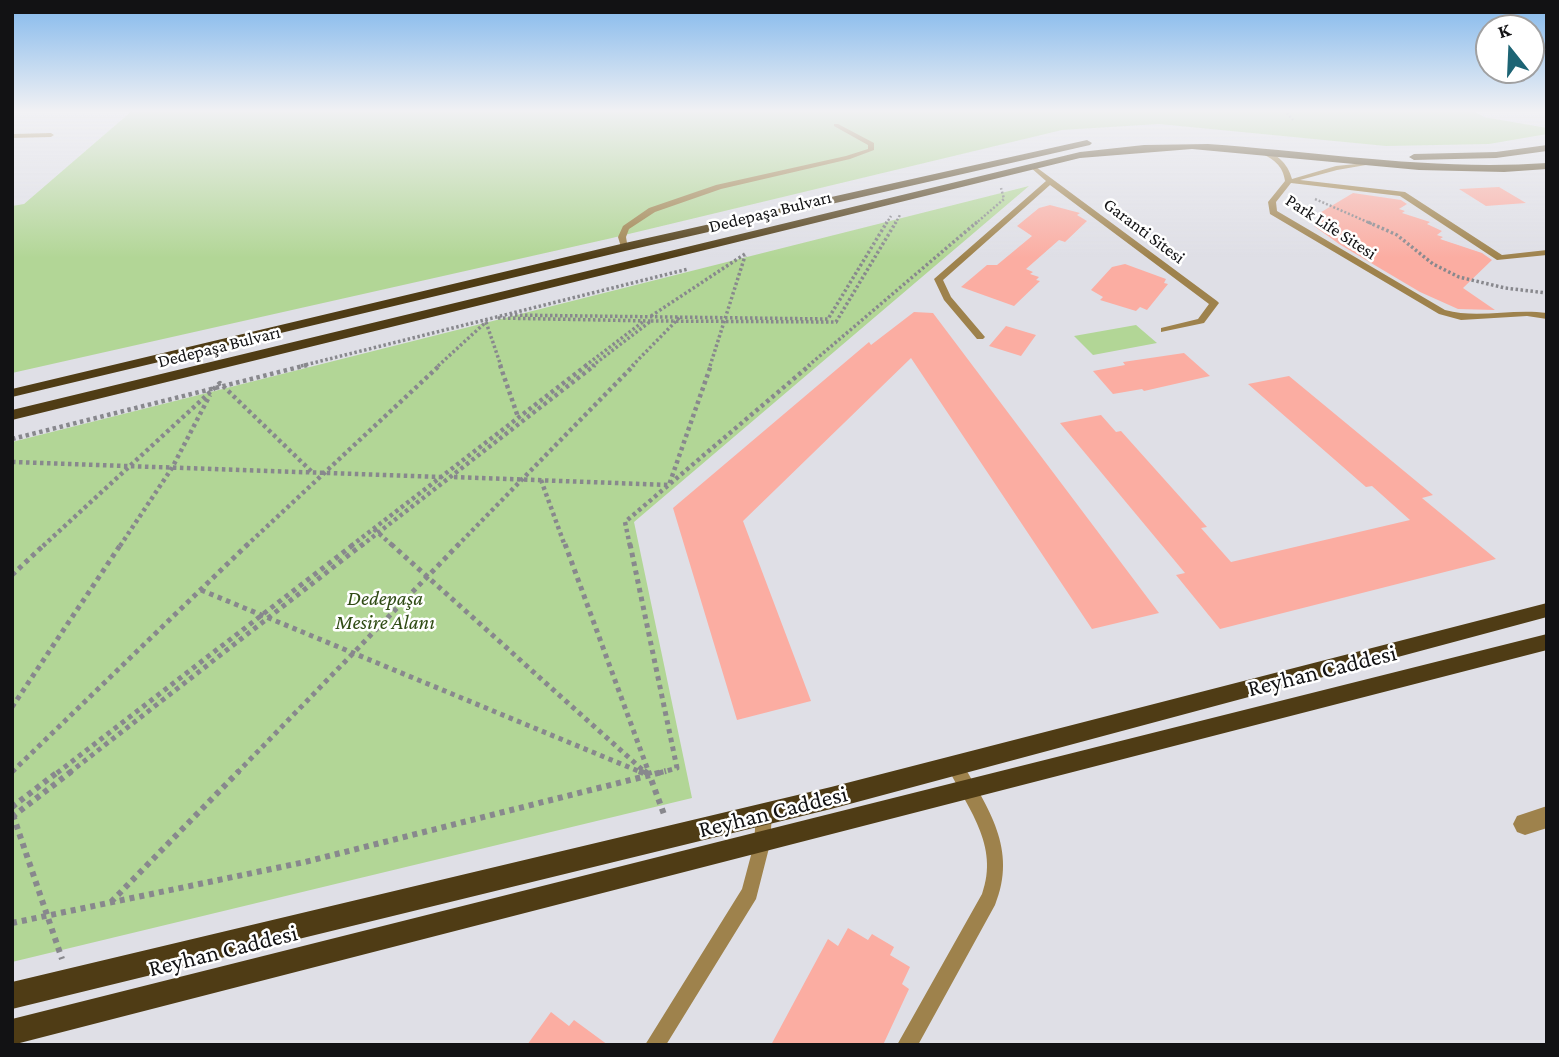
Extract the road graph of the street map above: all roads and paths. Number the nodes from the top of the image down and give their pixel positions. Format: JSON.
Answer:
{"nodes":[{"id":1,"x":843,"y":159,"type":"edge"},
{"id":2,"x":1006,"y":159,"type":"edge"},
{"id":3,"x":1061,"y":159,"type":"edge"},
{"id":4,"x":1278,"y":159,"type":"edge"},
{"id":5,"x":1329,"y":159,"type":"edge"},
{"id":6,"x":1364,"y":164,"type":"junction"},
{"id":7,"x":1032,"y":166,"type":"junction"},
{"id":8,"x":1547,"y":166,"type":"edge"},
{"id":9,"x":1048,"y":179,"type":"junction"},
{"id":10,"x":1288,"y":183,"type":"junction"},
{"id":11,"x":1012,"y":187,"type":"dead end"},
{"id":12,"x":1001,"y":189,"type":"junction"},
{"id":13,"x":989,"y":192,"type":"dead end"},
{"id":14,"x":912,"y":212,"type":"dead end"},
{"id":15,"x":902,"y":214,"type":"junction"},
{"id":16,"x":891,"y":216,"type":"junction"},
{"id":17,"x":876,"y":220,"type":"dead end"},
{"id":18,"x":625,"y":247,"type":"junction"},
{"id":19,"x":757,"y":251,"type":"dead end"},
{"id":20,"x":1547,"y":252,"type":"edge"},
{"id":21,"x":745,"y":254,"type":"junction"},
{"id":22,"x":729,"y":256,"type":"dead end"},
{"id":23,"x":724,"y":260,"type":"dead end"},
{"id":24,"x":690,"y":265,"type":"dead end"},
{"id":25,"x":698,"y":266,"type":"dead end"},
{"id":26,"x":1547,"y":293,"type":"edge"},
{"id":27,"x":503,"y":315,"type":"junction"},
{"id":28,"x":1547,"y":316,"type":"edge"},
{"id":29,"x":490,"y":318,"type":"junction"},
{"id":30,"x":650,"y":319,"type":"junction"},
{"id":31,"x":678,"y":319,"type":"junction"},
{"id":32,"x":727,"y":320,"type":"junction"},
{"id":33,"x":644,"y":321,"type":"junction"},
{"id":34,"x":1164,"y":330,"type":"dead end"},
{"id":35,"x":980,"y":337,"type":"dead end"},
{"id":36,"x":221,"y":385,"type":"junction"},
{"id":37,"x":213,"y":390,"type":"junction"},
{"id":38,"x":12,"y":393,"type":"edge"},
{"id":39,"x":12,"y":415,"type":"edge"},
{"id":40,"x":518,"y":417,"type":"junction"},
{"id":41,"x":12,"y":437,"type":"edge"},
{"id":42,"x":12,"y":462,"type":"edge"},
{"id":43,"x":132,"y":466,"type":"junction"},
{"id":44,"x":172,"y":468,"type":"junction"},
{"id":45,"x":314,"y":473,"type":"junction"},
{"id":46,"x":322,"y":473,"type":"junction"},
{"id":47,"x":442,"y":477,"type":"junction"},
{"id":48,"x":454,"y":477,"type":"junction"},
{"id":49,"x":523,"y":480,"type":"junction"},
{"id":50,"x":541,"y":480,"type":"junction"},
{"id":51,"x":669,"y":485,"type":"junction"},
{"id":52,"x":374,"y":529,"type":"junction"},
{"id":53,"x":380,"y":535,"type":"junction"},
{"id":54,"x":12,"y":575,"type":"edge"},
{"id":55,"x":429,"y":576,"type":"junction"},
{"id":56,"x":201,"y":590,"type":"junction"},
{"id":57,"x":1547,"y":610,"type":"edge"},
{"id":58,"x":261,"y":615,"type":"junction"},
{"id":59,"x":270,"y":620,"type":"junction"},
{"id":60,"x":1547,"y":642,"type":"edge"},
{"id":61,"x":353,"y":654,"type":"junction"},
{"id":62,"x":12,"y":707,"type":"edge"},
{"id":63,"x":954,"y":766,"type":"junction"},
{"id":64,"x":12,"y":772,"type":"edge"},
{"id":65,"x":650,"y":775,"type":"junction"},
{"id":66,"x":969,"y":791,"type":"junction"},
{"id":67,"x":12,"y":807,"type":"edge"},
{"id":68,"x":764,"y":814,"type":"junction"},
{"id":69,"x":13,"y":816,"type":"edge"},
{"id":70,"x":672,"y":837,"type":"junction"},
{"id":71,"x":762,"y":844,"type":"junction"},
{"id":72,"x":110,"y":902,"type":"junction"},
{"id":73,"x":48,"y":915,"type":"junction"},
{"id":74,"x":12,"y":923,"type":"edge"},
{"id":75,"x":69,"y":982,"type":"junction"},
{"id":76,"x":12,"y":996,"type":"edge"},
{"id":77,"x":12,"y":1033,"type":"edge"},
{"id":78,"x":654,"y":1045,"type":"edge"},
{"id":79,"x":907,"y":1045,"type":"edge"}],
"edges":[{"from":1,"to":18,"type":"lane"},
{"from":2,"to":18,"type":"main road","name":"Dedepaşa Bulvarı"},
{"from":3,"to":7,"type":"main road","name":"Dedepaşa Bulvarı"},
{"from":4,"to":10,"type":"lane"},
{"from":5,"to":6,"type":"main road","name":"Dedepaşa Bulvarı"},
{"from":6,"to":8,"type":"main road","name":"Dedepaşa Bulvarı"},
{"from":6,"to":10,"type":"lane"},
{"from":7,"to":9,"type":"lane"},
{"from":7,"to":39,"type":"main road","name":"Dedepaşa Bulvarı"},
{"from":9,"to":12,"type":"path"},
{"from":9,"to":34,"type":"lane","name":"Garanti Sitesi"},
{"from":9,"to":35,"type":"lane"},
{"from":10,"to":20,"type":"lane","name":"Park Life Sitesi"},
{"from":10,"to":26,"type":"path"},
{"from":10,"to":28,"type":"lane","name":"Park Life Sitesi"},
{"from":11,"to":12,"type":"path"},
{"from":12,"to":13,"type":"path"},
{"from":12,"to":51,"type":"path"},
{"from":14,"to":15,"type":"path"},
{"from":15,"to":16,"type":"path"},
{"from":15,"to":32,"type":"path"},
{"from":16,"to":17,"type":"path"},
{"from":16,"to":32,"type":"path"},
{"from":18,"to":38,"type":"main road","name":"Dedepaşa Bulvarı"},
{"from":19,"to":21,"type":"path"},
{"from":21,"to":22,"type":"path"},
{"from":21,"to":23,"type":"path"},
{"from":21,"to":30,"type":"path"},
{"from":21,"to":32,"type":"path"},
{"from":24,"to":29,"type":"path"},
{"from":25,"to":27,"type":"path"},
{"from":27,"to":29,"type":"path"},
{"from":27,"to":30,"type":"path"},
{"from":29,"to":33,"type":"path"},
{"from":29,"to":36,"type":"path"},
{"from":29,"to":40,"type":"path"},
{"from":29,"to":46,"type":"path"},
{"from":30,"to":31,"type":"path"},
{"from":30,"to":33,"type":"path"},
{"from":30,"to":48,"type":"path"},
{"from":31,"to":32,"type":"path"},
{"from":31,"to":49,"type":"path"},
{"from":32,"to":51,"type":"path"},
{"from":33,"to":40,"type":"path"},
{"from":36,"to":37,"type":"path"},
{"from":36,"to":41,"type":"path"},
{"from":36,"to":45,"type":"path"},
{"from":37,"to":41,"type":"path"},
{"from":37,"to":43,"type":"path"},
{"from":37,"to":44,"type":"path"},
{"from":40,"to":47,"type":"path"},
{"from":42,"to":43,"type":"path"},
{"from":43,"to":44,"type":"path"},
{"from":43,"to":54,"type":"path"},
{"from":44,"to":45,"type":"path"},
{"from":44,"to":62,"type":"path"},
{"from":45,"to":46,"type":"path"},
{"from":46,"to":47,"type":"path"},
{"from":46,"to":56,"type":"path"},
{"from":47,"to":48,"type":"path"},
{"from":47,"to":52,"type":"path"},
{"from":48,"to":49,"type":"path"},
{"from":48,"to":53,"type":"path"},
{"from":49,"to":50,"type":"path"},
{"from":49,"to":55,"type":"path"},
{"from":50,"to":51,"type":"path"},
{"from":50,"to":65,"type":"path"},
{"from":51,"to":65,"type":"path"},
{"from":52,"to":53,"type":"path"},
{"from":52,"to":58,"type":"path"},
{"from":53,"to":55,"type":"path"},
{"from":53,"to":59,"type":"path"},
{"from":55,"to":61,"type":"path"},
{"from":55,"to":65,"type":"path"},
{"from":56,"to":58,"type":"path"},
{"from":56,"to":64,"type":"path"},
{"from":57,"to":63,"type":"main road","name":"Reyhan Caddesi"},
{"from":58,"to":59,"type":"path"},
{"from":58,"to":67,"type":"path"},
{"from":59,"to":61,"type":"path"},
{"from":59,"to":69,"type":"path"},
{"from":60,"to":66,"type":"main road","name":"Reyhan Caddesi"},
{"from":61,"to":65,"type":"path"},
{"from":61,"to":72,"type":"path"},
{"from":63,"to":66,"type":"lane"},
{"from":63,"to":68,"type":"main road","name":"Reyhan Caddesi"},
{"from":65,"to":70,"type":"path"},
{"from":65,"to":72,"type":"path"},
{"from":66,"to":71,"type":"main road","name":"Reyhan Caddesi"},
{"from":66,"to":79,"type":"lane"},
{"from":68,"to":70,"type":"main road","name":"Reyhan Caddesi"},
{"from":68,"to":71,"type":"lane"},
{"from":69,"to":73,"type":"path"},
{"from":70,"to":75,"type":"main road","name":"Reyhan Caddesi"},
{"from":71,"to":77,"type":"main road","name":"Reyhan Caddesi"},
{"from":71,"to":78,"type":"lane"},
{"from":72,"to":73,"type":"path"},
{"from":73,"to":74,"type":"path"},
{"from":73,"to":75,"type":"path"},
{"from":75,"to":76,"type":"main road","name":"Reyhan Caddesi"}]}
